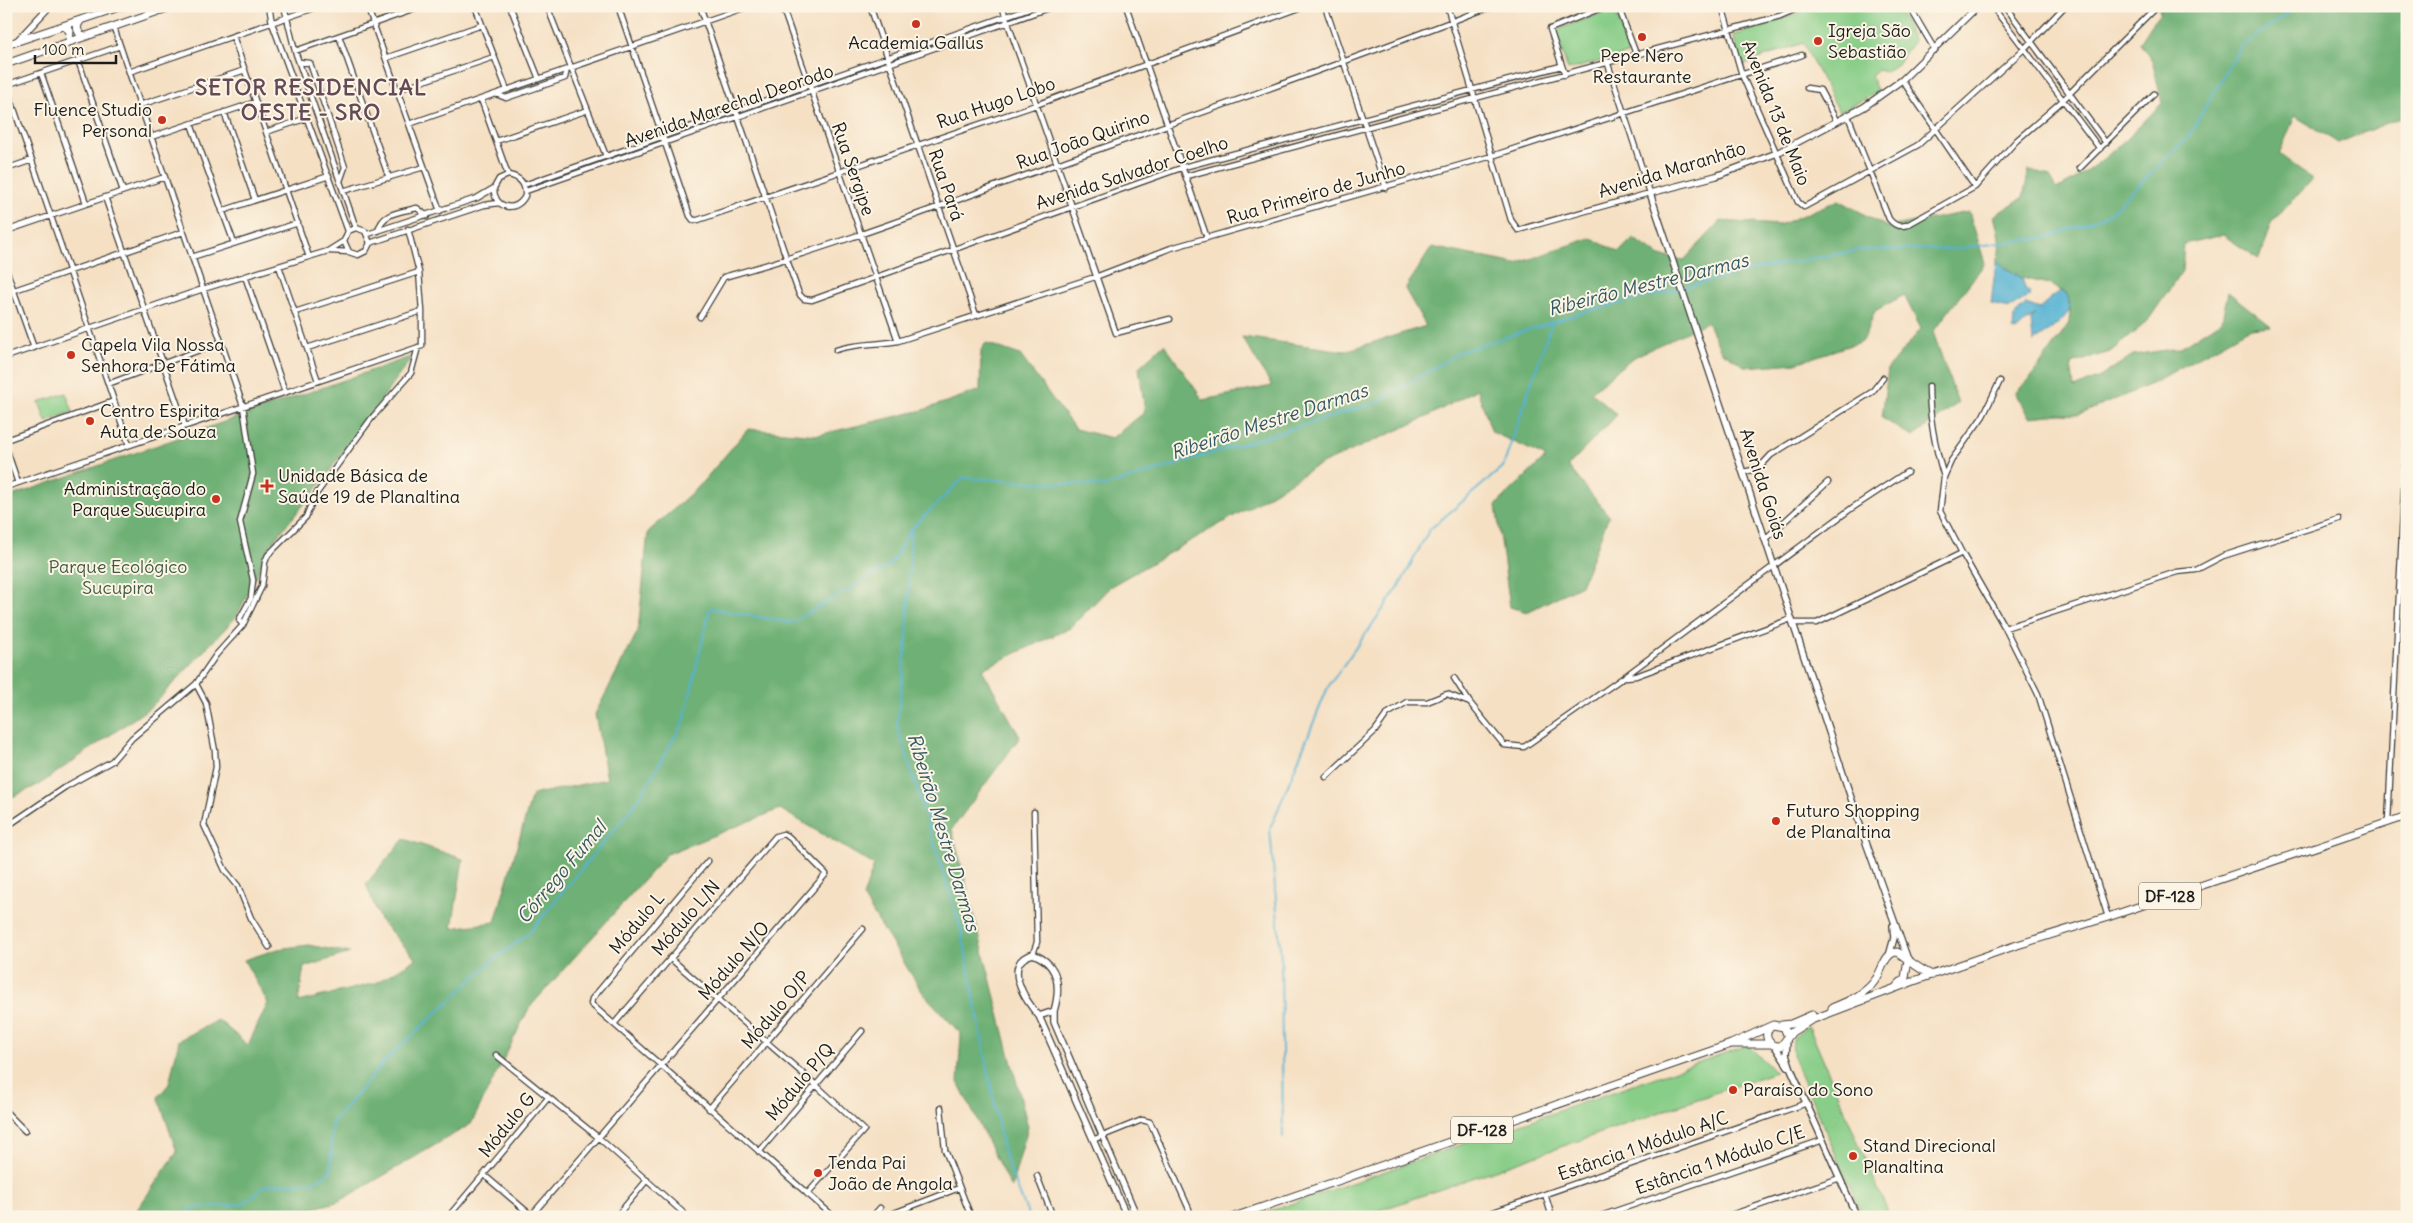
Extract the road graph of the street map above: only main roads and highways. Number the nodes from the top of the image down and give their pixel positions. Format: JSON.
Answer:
{"nodes":[{"id":1,"x":122,"y":6,"type":"edge"},
{"id":2,"x":173,"y":6,"type":"edge"},
{"id":3,"x":110,"y":8,"type":"edge"},
{"id":4,"x":81,"y":20,"type":"junction"},
{"id":5,"x":64,"y":26,"type":"junction"},
{"id":6,"x":87,"y":36,"type":"junction"},
{"id":7,"x":70,"y":42,"type":"junction"},
{"id":8,"x":6,"y":45,"type":"edge"},
{"id":9,"x":6,"y":64,"type":"edge"},
{"id":10,"x":2407,"y":816,"type":"edge"},
{"id":11,"x":1908,"y":960,"type":"junction"},
{"id":12,"x":1933,"y":975,"type":"junction"},
{"id":13,"x":1876,"y":979,"type":"junction"},
{"id":14,"x":1888,"y":992,"type":"junction"},
{"id":15,"x":1782,"y":1026,"type":"junction"},
{"id":16,"x":1769,"y":1028,"type":"junction"},
{"id":17,"x":1787,"y":1039,"type":"junction"},
{"id":18,"x":1731,"y":1044,"type":"junction"},
{"id":19,"x":1773,"y":1045,"type":"junction"},
{"id":20,"x":1252,"y":1214,"type":"edge"},
{"id":21,"x":1234,"y":1217,"type":"edge"}],
"edges":[{"from":1,"to":3,"type":"main road"},
{"from":2,"to":6,"type":"main road"},
{"from":3,"to":4,"type":"main road"},
{"from":4,"to":5,"type":"main road"},
{"from":4,"to":6,"type":"main road"},
{"from":5,"to":7,"type":"main road"},
{"from":5,"to":8,"type":"main road"},
{"from":6,"to":7,"type":"main road"},
{"from":7,"to":9,"type":"main road"},
{"from":10,"to":12,"type":"main road","name":"DF-128","number":"DF-128"},
{"from":11,"to":12,"type":"main road"},
{"from":11,"to":13,"type":"main road","number":"DF-128"},
{"from":11,"to":14,"type":"main road"},
{"from":12,"to":14,"type":"main road","name":"DF-128","number":"DF-128"},
{"from":13,"to":14,"type":"main road"},
{"from":13,"to":15,"type":"main road","number":"DF-128"},
{"from":14,"to":17,"type":"main road","name":"DF-128","number":"DF-128"},
{"from":15,"to":16,"type":"main road","number":"DF-128"},
{"from":15,"to":17,"type":"main road"},
{"from":16,"to":18,"type":"main road","name":"DF-128","number":"DF-128"},
{"from":16,"to":19,"type":"main road"},
{"from":17,"to":19,"type":"main road","number":"DF-128"},
{"from":18,"to":19,"type":"main road","name":"DF-128","number":"DF-128"},
{"from":18,"to":20,"type":"main road","name":"DF-128","number":"DF-128"},
{"from":20,"to":21,"type":"main road","name":"DF-128","number":"DF-128"}]}
